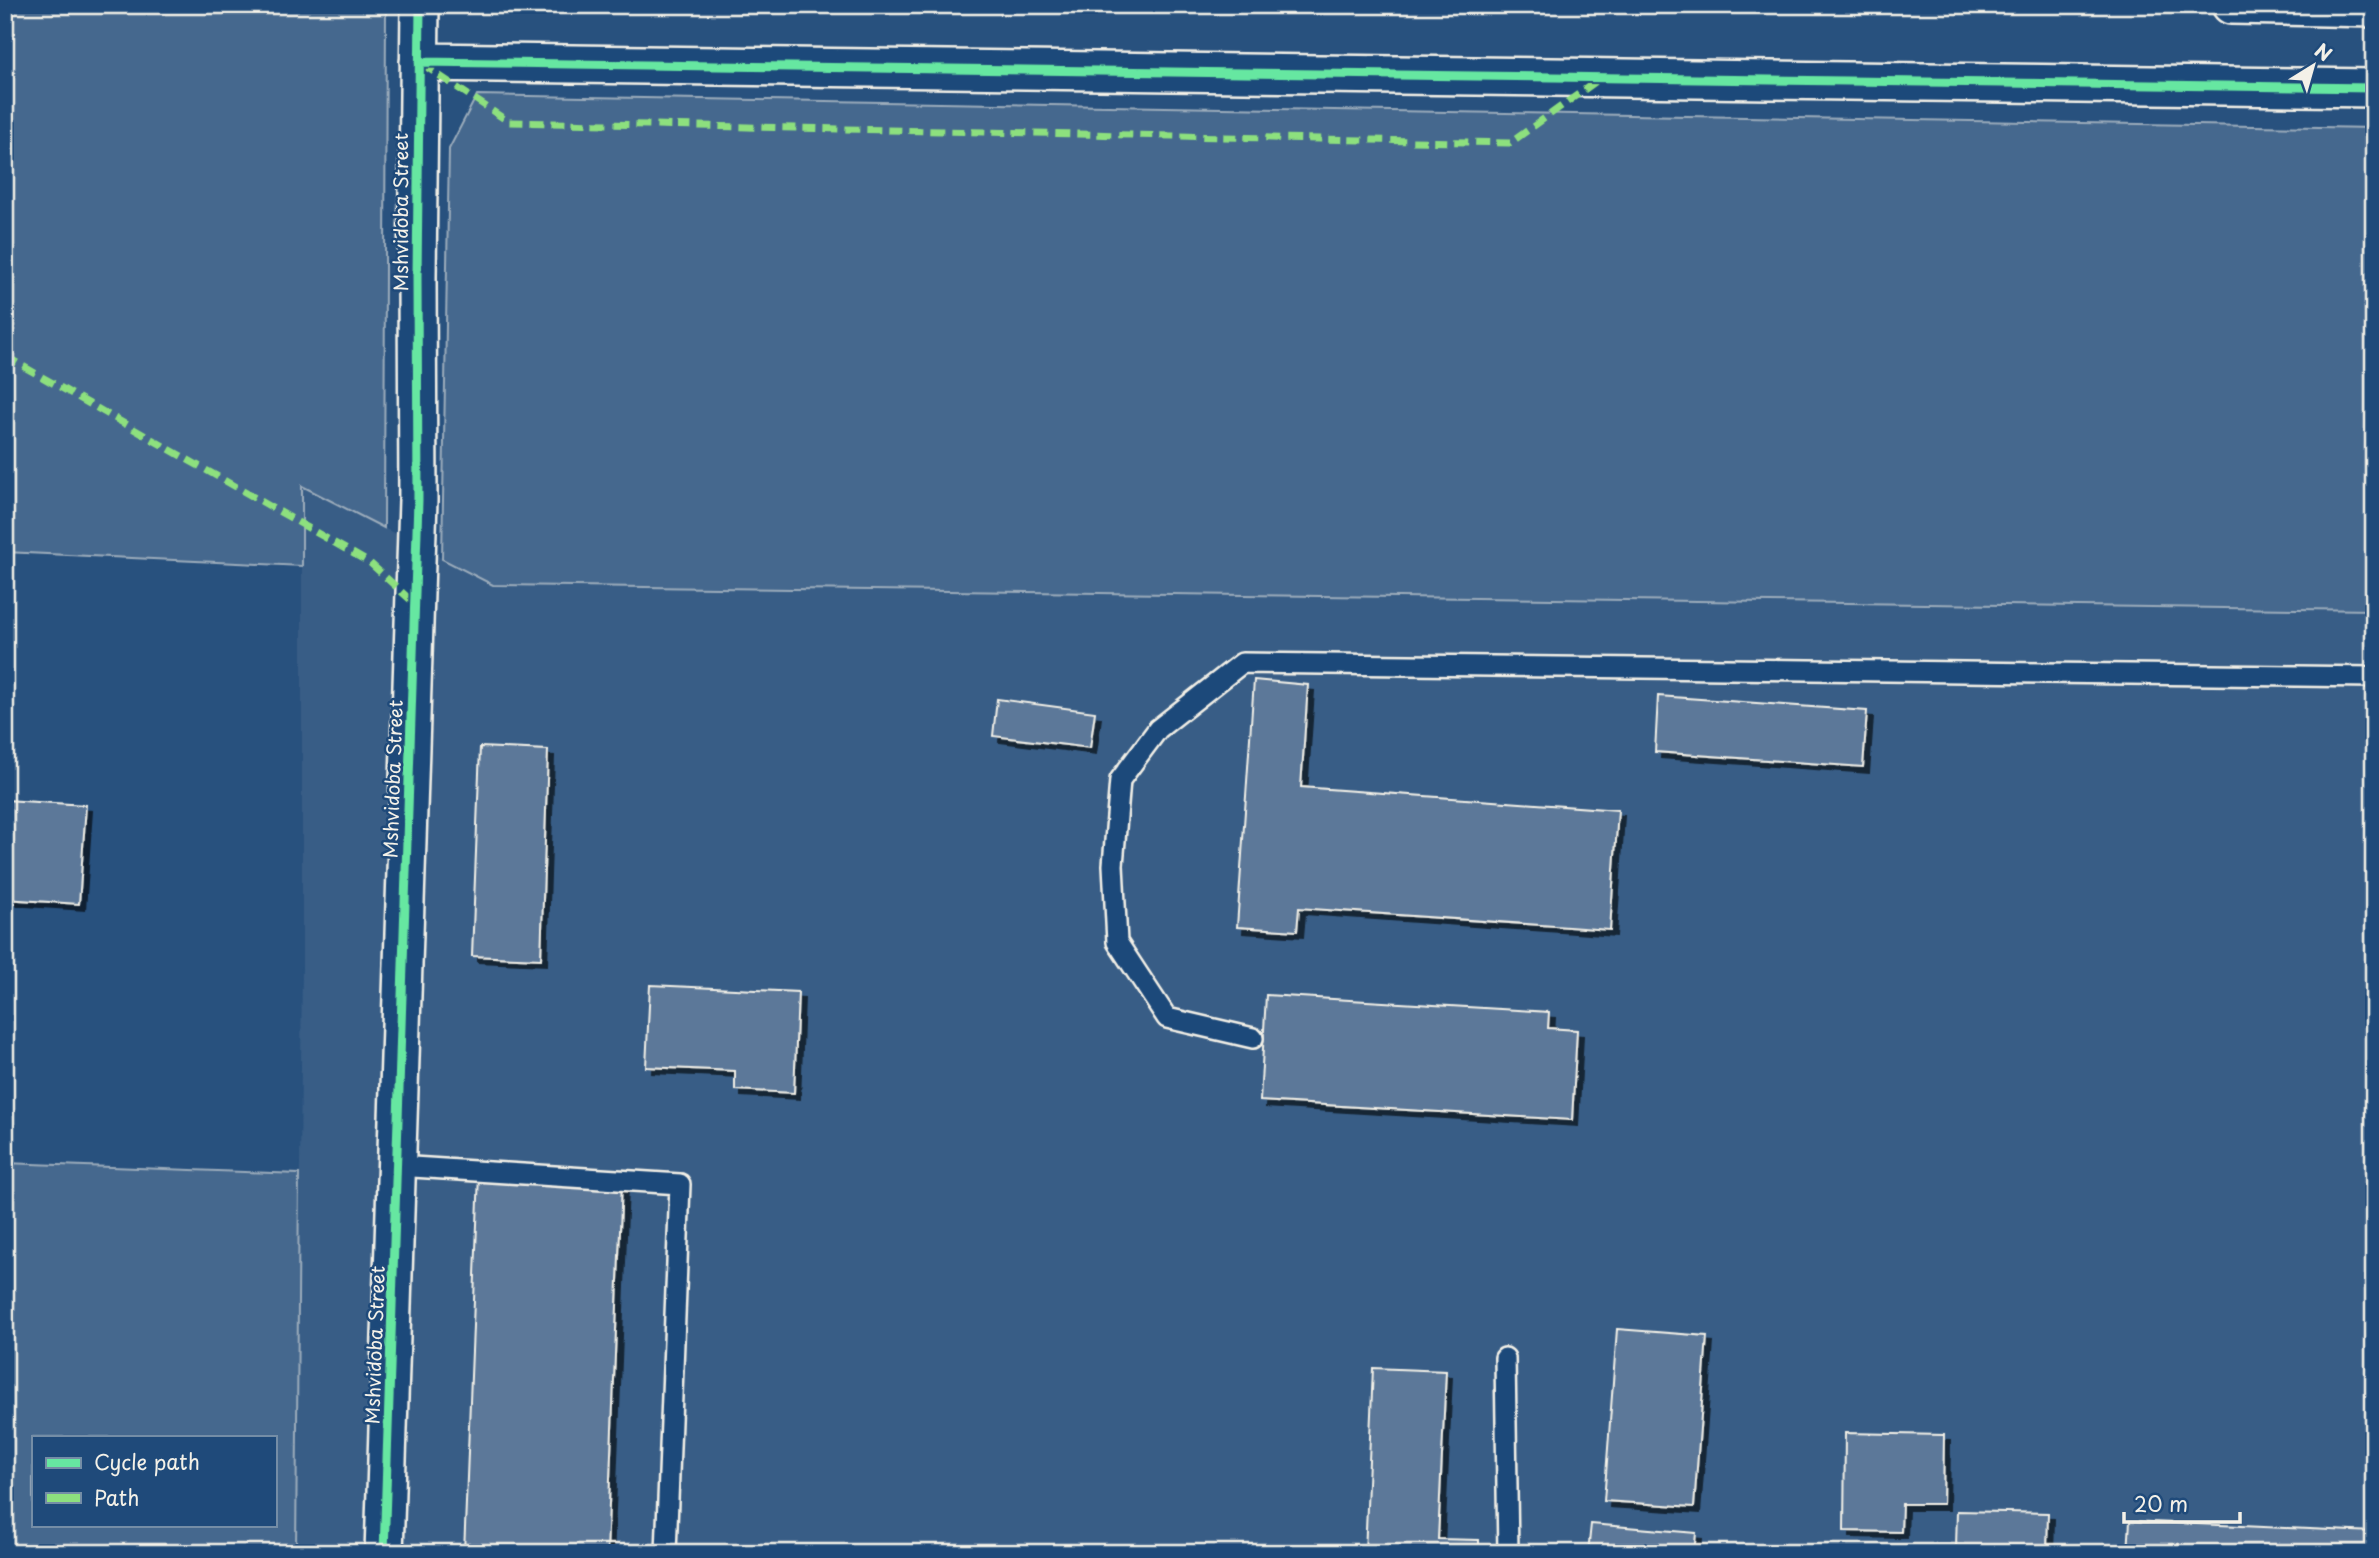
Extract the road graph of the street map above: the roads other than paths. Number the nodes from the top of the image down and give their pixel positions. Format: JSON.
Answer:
{"nodes":[{"id":1,"x":420,"y":5,"type":"edge"},
{"id":2,"x":2231,"y":5,"type":"edge"},
{"id":3,"x":2374,"y":8,"type":"edge"},
{"id":4,"x":419,"y":62,"type":"junction"},
{"id":5,"x":2374,"y":88,"type":"edge"},
{"id":6,"x":2374,"y":677,"type":"edge"},
{"id":7,"x":1253,"y":1038,"type":"dead end"},
{"id":8,"x":397,"y":1166,"type":"junction"},
{"id":9,"x":1505,"y":1358,"type":"dead end"},
{"id":10,"x":384,"y":1553,"type":"edge"},
{"id":11,"x":666,"y":1553,"type":"edge"},
{"id":12,"x":1507,"y":1553,"type":"edge"}],
"edges":[{"from":1,"to":4,"type":"street","name":"Mshvidoba Street"},
{"from":2,"to":3,"type":"street"},
{"from":4,"to":5,"type":"street"},
{"from":4,"to":8,"type":"street","name":"Mshvidoba Street"},
{"from":6,"to":7,"type":"lane"},
{"from":8,"to":10,"type":"street","name":"Mshvidoba Street"},
{"from":8,"to":11,"type":"lane"},
{"from":9,"to":12,"type":"lane"}]}
